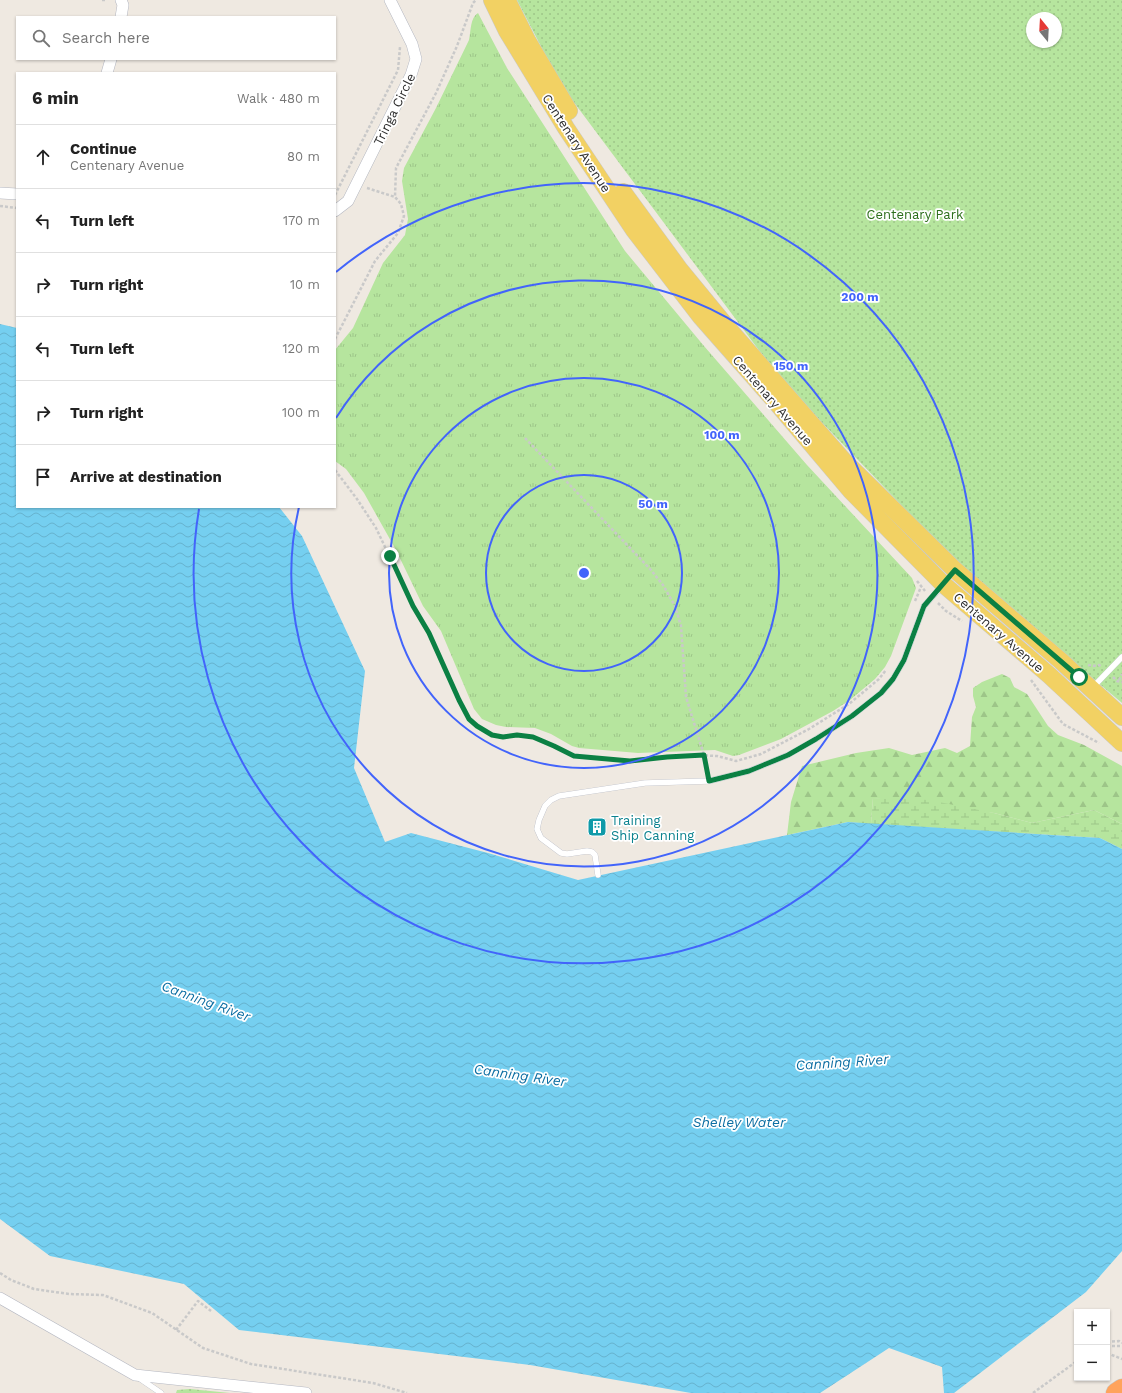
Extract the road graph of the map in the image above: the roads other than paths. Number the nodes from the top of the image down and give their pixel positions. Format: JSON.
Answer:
{"nodes":[{"id":1,"x":121,"y":0,"type":"edge"},
{"id":2,"x":390,"y":0,"type":"edge"},
{"id":3,"x":492,"y":0,"type":"edge"},
{"id":4,"x":507,"y":0,"type":"edge"},
{"id":5,"x":121,"y":16,"type":"edge"},
{"id":6,"x":111,"y":60,"type":"edge"},
{"id":7,"x":108,"y":72,"type":"edge"},
{"id":8,"x":0,"y":193,"type":"edge"},
{"id":9,"x":16,"y":194,"type":"edge"},
{"id":10,"x":336,"y":210,"type":"edge"},
{"id":11,"x":949,"y":577,"type":"junction"},
{"id":12,"x":1122,"y":658,"type":"edge"},
{"id":13,"x":1092,"y":689,"type":"junction"},
{"id":14,"x":1122,"y":717,"type":"edge"},
{"id":15,"x":1122,"y":743,"type":"edge"},
{"id":16,"x":598,"y":875,"type":"dead end"},
{"id":17,"x":0,"y":1298,"type":"edge"},
{"id":18,"x":135,"y":1375,"type":"junction"},
{"id":19,"x":162,"y":1393,"type":"edge"},
{"id":20,"x":306,"y":1393,"type":"edge"}],
"edges":[{"from":1,"to":5,"type":"street"},
{"from":2,"to":10,"type":"street","name":"Tringa Circle"},
{"from":3,"to":11,"type":"main road","name":"Centenary Avenue"},
{"from":4,"to":11,"type":"main road","name":"Centenary Avenue"},
{"from":6,"to":7,"type":"street"},
{"from":8,"to":9,"type":"street"},
{"from":11,"to":13,"type":"main road","name":"Centenary Avenue"},
{"from":11,"to":15,"type":"main road","name":"Centenary Avenue"},
{"from":11,"to":16,"type":"lane"},
{"from":12,"to":13,"type":"lane"},
{"from":13,"to":14,"type":"main road","name":"Centenary Avenue"},
{"from":17,"to":18,"type":"street"},
{"from":18,"to":19,"type":"lane"},
{"from":18,"to":20,"type":"street"}]}
